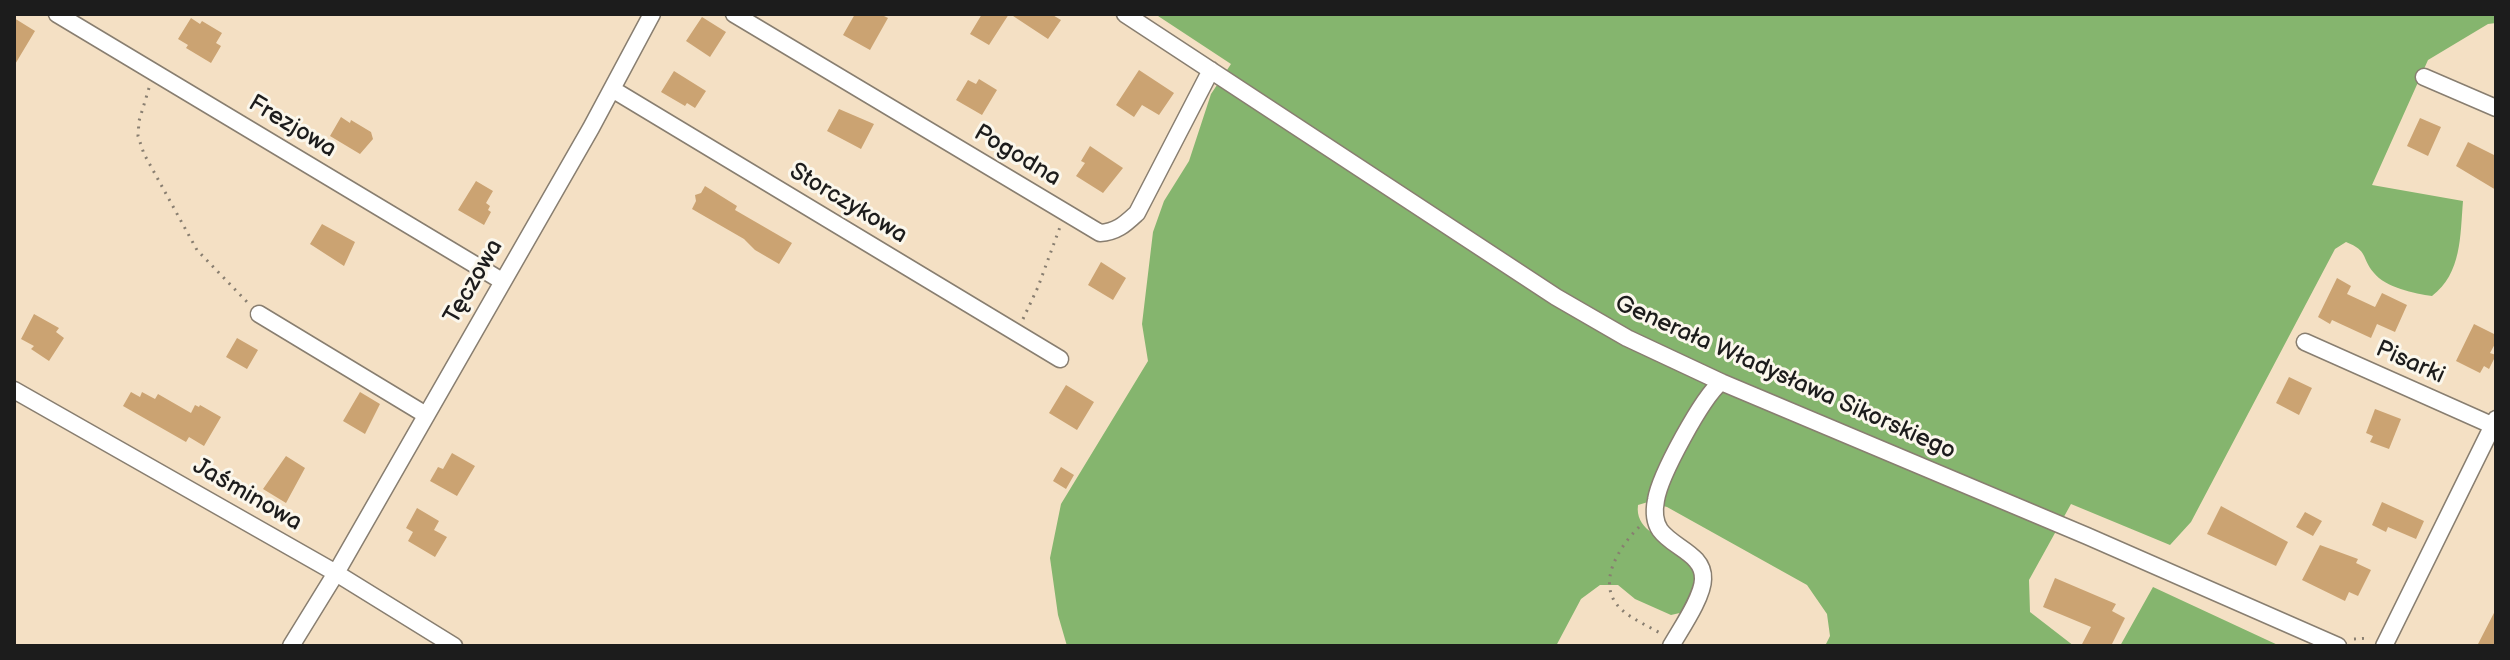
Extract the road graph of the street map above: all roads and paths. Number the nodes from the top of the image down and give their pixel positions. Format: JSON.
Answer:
{"nodes":[{"id":1,"x":57,"y":14,"type":"edge"},
{"id":2,"x":652,"y":14,"type":"edge"},
{"id":3,"x":734,"y":14,"type":"edge"},
{"id":4,"x":1125,"y":14,"type":"edge"},
{"id":5,"x":1211,"y":70,"type":"junction"},
{"id":6,"x":156,"y":73,"type":"junction"},
{"id":7,"x":2424,"y":77,"type":"dead end"},
{"id":8,"x":612,"y":89,"type":"junction"},
{"id":9,"x":2496,"y":108,"type":"edge"},
{"id":10,"x":1069,"y":216,"type":"junction"},
{"id":11,"x":502,"y":281,"type":"junction"},
{"id":12,"x":259,"y":314,"type":"joint"},
{"id":13,"x":1024,"y":339,"type":"junction"},
{"id":14,"x":2305,"y":342,"type":"dead end"},
{"id":15,"x":1060,"y":359,"type":"dead end"},
{"id":16,"x":1721,"y":382,"type":"junction"},
{"id":17,"x":14,"y":390,"type":"edge"},
{"id":18,"x":426,"y":415,"type":"junction"},
{"id":19,"x":2495,"y":424,"type":"edge"},
{"id":20,"x":1654,"y":514,"type":"junction"},
{"id":21,"x":336,"y":573,"type":"junction"},
{"id":22,"x":2342,"y":641,"type":"edge"},
{"id":23,"x":2381,"y":641,"type":"edge"},
{"id":24,"x":1672,"y":644,"type":"edge"},
{"id":25,"x":291,"y":646,"type":"edge"},
{"id":26,"x":454,"y":646,"type":"edge"}],
"edges":[{"from":1,"to":6,"type":"street","name":"Frezjowa"},
{"from":2,"to":8,"type":"street","name":"Tęczowa"},
{"from":3,"to":10,"type":"street","name":"Pogodna"},
{"from":4,"to":5,"type":"street","name":"Generała Władysława Sikorskiego"},
{"from":5,"to":10,"type":"street","name":"Pogodna"},
{"from":5,"to":16,"type":"street","name":"Generała Władysława Sikorskiego"},
{"from":6,"to":11,"type":"street","name":"Frezjowa"},
{"from":6,"to":12,"type":"path"},
{"from":7,"to":9,"type":"street"},
{"from":8,"to":11,"type":"street","name":"Tęczowa"},
{"from":8,"to":13,"type":"street","name":"Storczykowa"},
{"from":10,"to":13,"type":"path"},
{"from":11,"to":18,"type":"street","name":"Tęczowa"},
{"from":12,"to":18,"type":"street"},
{"from":13,"to":15,"type":"street","name":"Storczykowa"},
{"from":14,"to":19,"type":"street","name":"Pisarki"},
{"from":16,"to":20,"type":"street"},
{"from":16,"to":22,"type":"street","name":"Generała Władysława Sikorskiego"},
{"from":17,"to":21,"type":"street","name":"Jaśminowa"},
{"from":18,"to":21,"type":"street","name":"Tęczowa"},
{"from":19,"to":23,"type":"street"},
{"from":20,"to":24,"type":"street"},
{"from":20,"to":24,"type":"path"},
{"from":21,"to":25,"type":"street","name":"Tęczowa"},
{"from":21,"to":26,"type":"street","name":"Jaśminowa"},
{"from":22,"to":23,"type":"path"}]}
